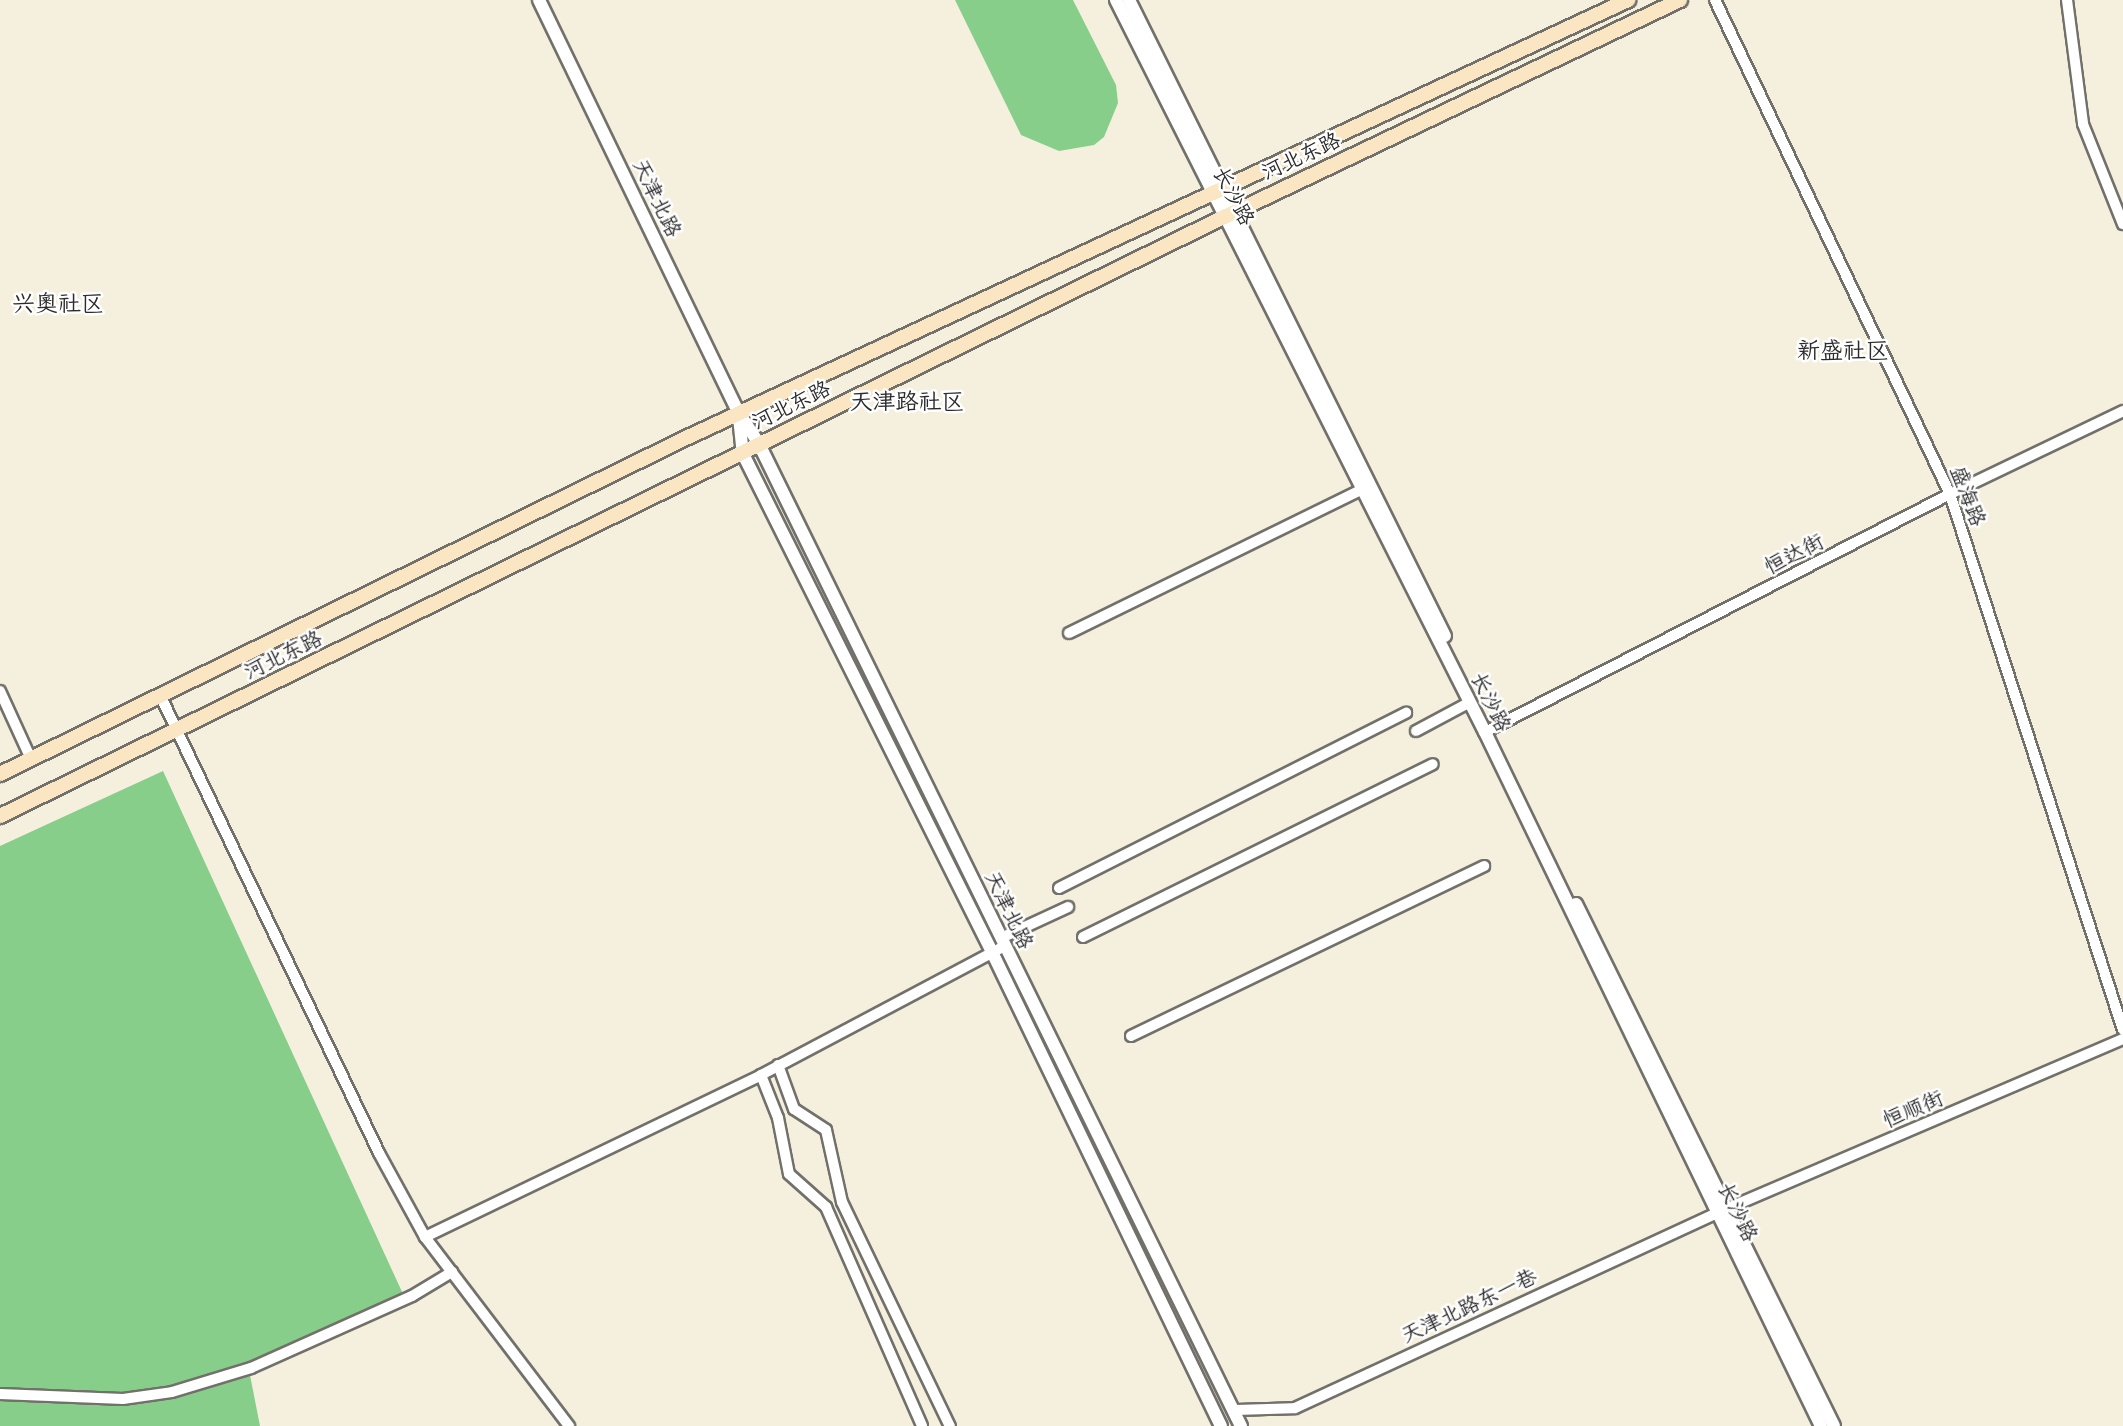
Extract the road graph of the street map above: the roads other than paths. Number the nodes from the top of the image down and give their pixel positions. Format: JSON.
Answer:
{"nodes":[{"id":1,"x":539,"y":0,"type":"edge"},
{"id":2,"x":1116,"y":0,"type":"edge"},
{"id":3,"x":1129,"y":0,"type":"edge"},
{"id":4,"x":1628,"y":0,"type":"edge"},
{"id":5,"x":1680,"y":0,"type":"edge"},
{"id":6,"x":1715,"y":0,"type":"edge"},
{"id":7,"x":2067,"y":0,"type":"edge"},
{"id":8,"x":1217,"y":190,"type":"junction"},
{"id":9,"x":1230,"y":214,"type":"junction"},
{"id":10,"x":2123,"y":224,"type":"edge"},
{"id":11,"x":2123,"y":411,"type":"edge"},
{"id":12,"x":739,"y":413,"type":"junction"},
{"id":13,"x":759,"y":444,"type":"junction"},
{"id":14,"x":743,"y":454,"type":"junction"},
{"id":15,"x":1361,"y":490,"type":"junction"},
{"id":16,"x":1950,"y":494,"type":"junction"},
{"id":17,"x":1069,"y":633,"type":"dead end"},
{"id":18,"x":0,"y":691,"type":"edge"},
{"id":19,"x":160,"y":695,"type":"junction"},
{"id":20,"x":1470,"y":702,"type":"junction"},
{"id":21,"x":1406,"y":713,"type":"dead end"},
{"id":22,"x":176,"y":730,"type":"junction"},
{"id":23,"x":1416,"y":731,"type":"dead end"},
{"id":24,"x":1488,"y":731,"type":"junction"},
{"id":25,"x":31,"y":759,"type":"junction"},
{"id":26,"x":1433,"y":764,"type":"dead end"},
{"id":27,"x":0,"y":774,"type":"edge"},
{"id":28,"x":0,"y":816,"type":"edge"},
{"id":29,"x":1484,"y":866,"type":"dead end"},
{"id":30,"x":1059,"y":888,"type":"dead end"},
{"id":31,"x":1068,"y":906,"type":"dead end"},
{"id":32,"x":1083,"y":937,"type":"dead end"},
{"id":33,"x":1003,"y":942,"type":"junction"},
{"id":34,"x":993,"y":954,"type":"junction"},
{"id":35,"x":2123,"y":1030,"type":"edge"},
{"id":36,"x":1131,"y":1036,"type":"dead end"},
{"id":37,"x":2123,"y":1039,"type":"edge"},
{"id":38,"x":778,"y":1065,"type":"junction"},
{"id":39,"x":761,"y":1075,"type":"junction"},
{"id":40,"x":1722,"y":1211,"type":"junction"},
{"id":41,"x":425,"y":1237,"type":"junction"},
{"id":42,"x":452,"y":1272,"type":"junction"},
{"id":43,"x":0,"y":1394,"type":"edge"},
{"id":44,"x":1233,"y":1410,"type":"junction"},
{"id":45,"x":569,"y":1426,"type":"edge"},
{"id":46,"x":922,"y":1426,"type":"edge"},
{"id":47,"x":950,"y":1426,"type":"edge"},
{"id":48,"x":1221,"y":1426,"type":"edge"},
{"id":49,"x":1241,"y":1426,"type":"edge"},
{"id":50,"x":1821,"y":1426,"type":"edge"},
{"id":51,"x":1834,"y":1426,"type":"edge"}],
"edges":[{"from":1,"to":12,"type":"street","name":"天津北路"},
{"from":2,"to":8,"type":"street","name":"长沙路"},
{"from":3,"to":8,"type":"street","name":"长沙路"},
{"from":4,"to":8,"type":"main road"},
{"from":5,"to":9,"type":"main road","name":"河北东路"},
{"from":6,"to":16,"type":"street","name":"盛海路"},
{"from":7,"to":10,"type":"street"},
{"from":8,"to":9,"type":"street","name":"长沙路"},
{"from":8,"to":12,"type":"main road"},
{"from":9,"to":13,"type":"main road","name":"河北东路"},
{"from":9,"to":15,"type":"street","name":"长沙路"},
{"from":9,"to":24,"type":"street","name":"长沙路"},
{"from":11,"to":16,"type":"street","name":"恒达街"},
{"from":12,"to":13,"type":"street","name":"天津北路"},
{"from":12,"to":14,"type":"street","name":"天津北路"},
{"from":12,"to":19,"type":"main road"},
{"from":13,"to":14,"type":"main road","name":"河北东路"},
{"from":13,"to":33,"type":"street","name":"天津北路"},
{"from":14,"to":22,"type":"main road","name":"河北东路"},
{"from":14,"to":34,"type":"street","name":"天津北路"},
{"from":15,"to":17,"type":"street"},
{"from":15,"to":20,"type":"street","name":"长沙路"},
{"from":16,"to":24,"type":"street","name":"恒达街"},
{"from":16,"to":35,"type":"street","name":"盛海路"},
{"from":18,"to":25,"type":"street"},
{"from":19,"to":22,"type":"street"},
{"from":19,"to":25,"type":"main road"},
{"from":20,"to":23,"type":"street"},
{"from":20,"to":24,"type":"street","name":"长沙路"},
{"from":21,"to":30,"type":"street"},
{"from":22,"to":28,"type":"main road","name":"河北东路"},
{"from":22,"to":41,"type":"street"},
{"from":24,"to":40,"type":"street","name":"长沙路"},
{"from":25,"to":27,"type":"main road"},
{"from":26,"to":32,"type":"street"},
{"from":29,"to":36,"type":"street"},
{"from":31,"to":33,"type":"street"},
{"from":33,"to":34,"type":"street"},
{"from":33,"to":44,"type":"street","name":"天津北路"},
{"from":34,"to":38,"type":"street"},
{"from":34,"to":48,"type":"street","name":"天津北路"},
{"from":37,"to":40,"type":"street","name":"恒顺街"},
{"from":38,"to":39,"type":"street"},
{"from":38,"to":47,"type":"street"},
{"from":39,"to":41,"type":"street"},
{"from":39,"to":46,"type":"street"},
{"from":40,"to":44,"type":"street","name":"天津北路东一巷"},
{"from":40,"to":50,"type":"street","name":"长沙路"},
{"from":40,"to":51,"type":"street","name":"长沙路"},
{"from":41,"to":42,"type":"street"},
{"from":42,"to":43,"type":"street"},
{"from":42,"to":45,"type":"street"},
{"from":44,"to":49,"type":"street","name":"天津北路"}]}
